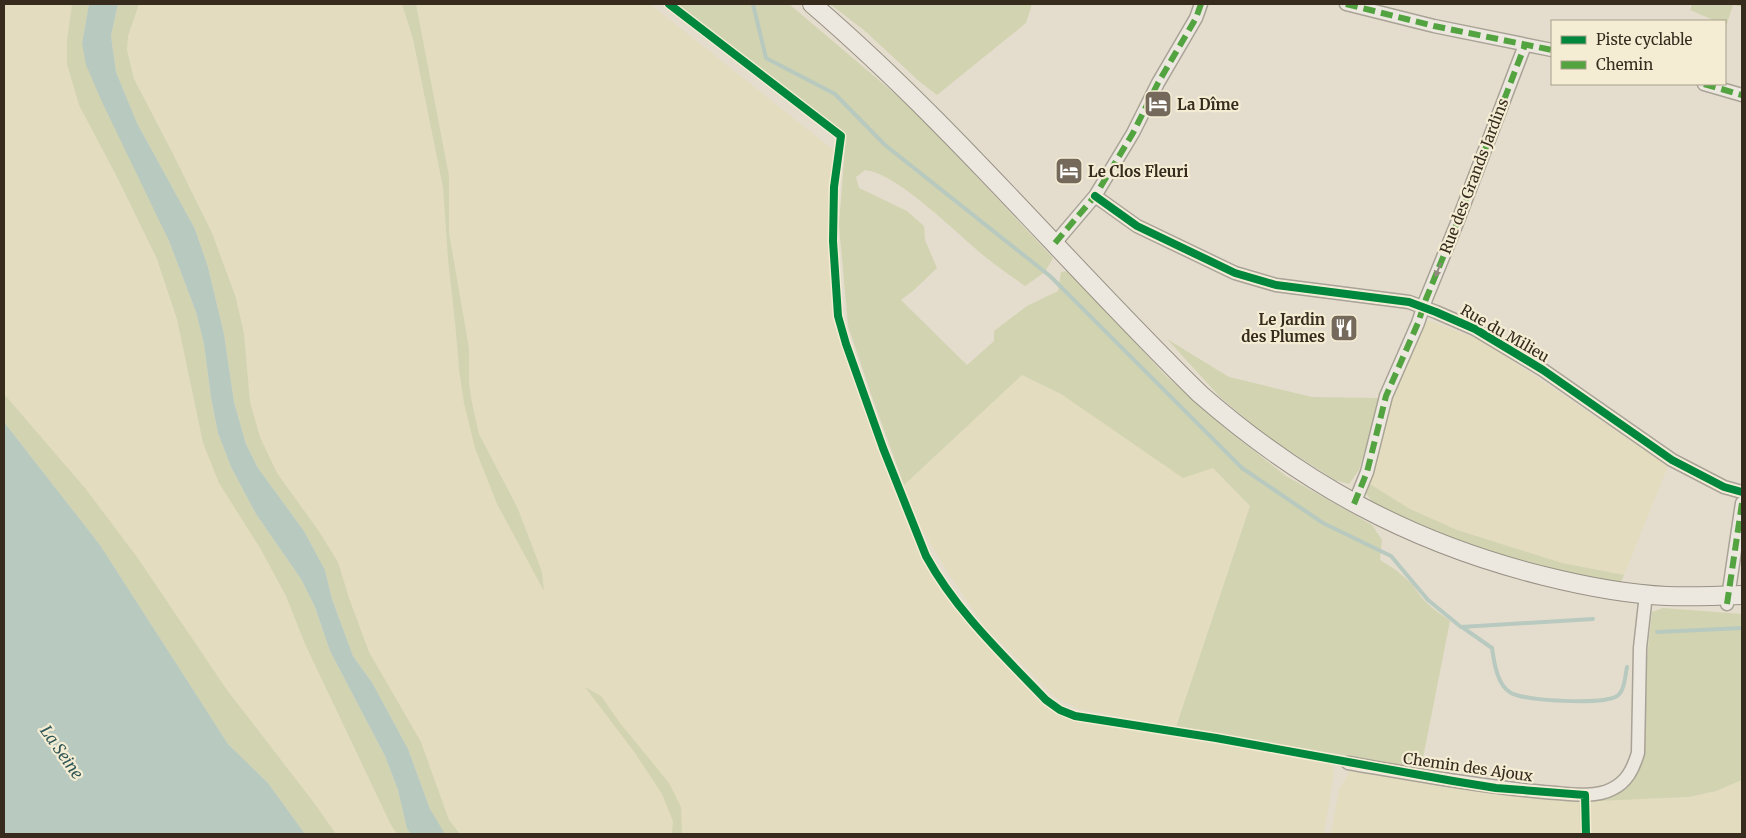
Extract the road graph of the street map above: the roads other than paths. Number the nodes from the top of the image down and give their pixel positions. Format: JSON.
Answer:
{"nodes":[{"id":1,"x":812,"y":4,"type":"edge"},
{"id":2,"x":1201,"y":4,"type":"edge"},
{"id":3,"x":1346,"y":4,"type":"edge"},
{"id":4,"x":1525,"y":45,"type":"junction"},
{"id":5,"x":1551,"y":50,"type":"edge"},
{"id":6,"x":1707,"y":85,"type":"edge"},
{"id":7,"x":1742,"y":95,"type":"edge"},
{"id":8,"x":1095,"y":196,"type":"junction"},
{"id":9,"x":1055,"y":243,"type":"junction"},
{"id":10,"x":1423,"y":307,"type":"junction"},
{"id":11,"x":1742,"y":492,"type":"edge"},
{"id":12,"x":1742,"y":503,"type":"edge"},
{"id":13,"x":1354,"y":504,"type":"junction"},
{"id":14,"x":1646,"y":594,"type":"junction"},
{"id":15,"x":1735,"y":600,"type":"edge"},
{"id":16,"x":1348,"y":763,"type":"dead end"}],
"edges":[{"from":1,"to":9,"type":"main road"},
{"from":2,"to":8,"type":"street"},
{"from":3,"to":4,"type":"street"},
{"from":4,"to":5,"type":"street"},
{"from":4,"to":10,"type":"street","name":"Rue des Grands Jardins","one_way":true},
{"from":6,"to":7,"type":"street"},
{"from":8,"to":9,"type":"street"},
{"from":8,"to":10,"type":"street","name":"Rue du Milieu"},
{"from":9,"to":13,"type":"main road"},
{"from":10,"to":11,"type":"street","name":"Rue du Milieu"},
{"from":10,"to":13,"type":"street","name":"Rue des Grands Jardins"},
{"from":12,"to":15,"type":"street"},
{"from":13,"to":14,"type":"main road"},
{"from":14,"to":15,"type":"main road"},
{"from":14,"to":16,"type":"street","name":"Chemin des Ajoux"}]}
